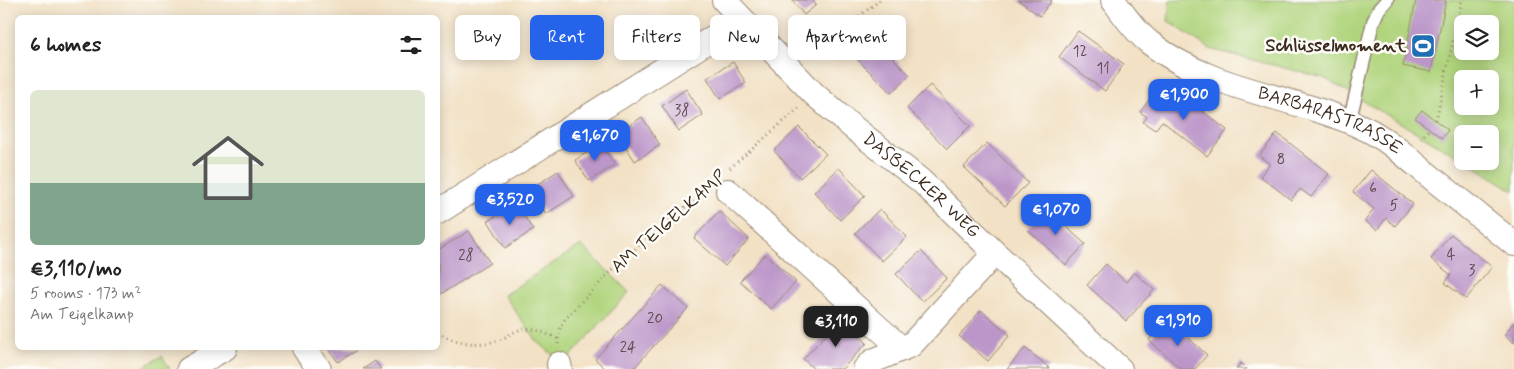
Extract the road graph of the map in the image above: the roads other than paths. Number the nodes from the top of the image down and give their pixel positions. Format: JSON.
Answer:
{"nodes":[{"id":1,"x":724,"y":0,"type":"edge"},
{"id":2,"x":1113,"y":0,"type":"edge"},
{"id":3,"x":1387,"y":0,"type":"edge"},
{"id":4,"x":737,"y":15,"type":"edge"},
{"id":5,"x":710,"y":40,"type":"edge"},
{"id":6,"x":778,"y":56,"type":"edge"},
{"id":7,"x":1349,"y":122,"type":"junction"},
{"id":8,"x":721,"y":184,"type":"road end"},
{"id":9,"x":440,"y":211,"type":"edge"},
{"id":10,"x":1514,"y":244,"type":"edge"},
{"id":11,"x":995,"y":253,"type":"junction"},
{"id":12,"x":902,"y":349,"type":"junction"},
{"id":13,"x":221,"y":350,"type":"edge"},
{"id":14,"x":305,"y":350,"type":"edge"},
{"id":15,"x":189,"y":369,"type":"edge"},
{"id":16,"x":319,"y":369,"type":"edge"},
{"id":17,"x":865,"y":369,"type":"edge"},
{"id":18,"x":1120,"y":369,"type":"edge"}],
"edges":[{"from":1,"to":4,"type":"street","name":"DASBECKER WEG"},
{"from":2,"to":7,"type":"street","name":"BARBARASTRASSE"},
{"from":3,"to":7,"type":"lane"},
{"from":5,"to":9,"type":"street"},
{"from":6,"to":11,"type":"street","name":"DASBECKER WEG"},
{"from":7,"to":10,"type":"street","name":"BARBARASTRASSE"},
{"from":8,"to":12,"type":"street","name":"AM TEIGELKAMP"},
{"from":11,"to":12,"type":"street"},
{"from":11,"to":18,"type":"street","name":"DASBECKER WEG"},
{"from":12,"to":17,"type":"street"},
{"from":13,"to":15,"type":"street"},
{"from":14,"to":16,"type":"street"}]}
